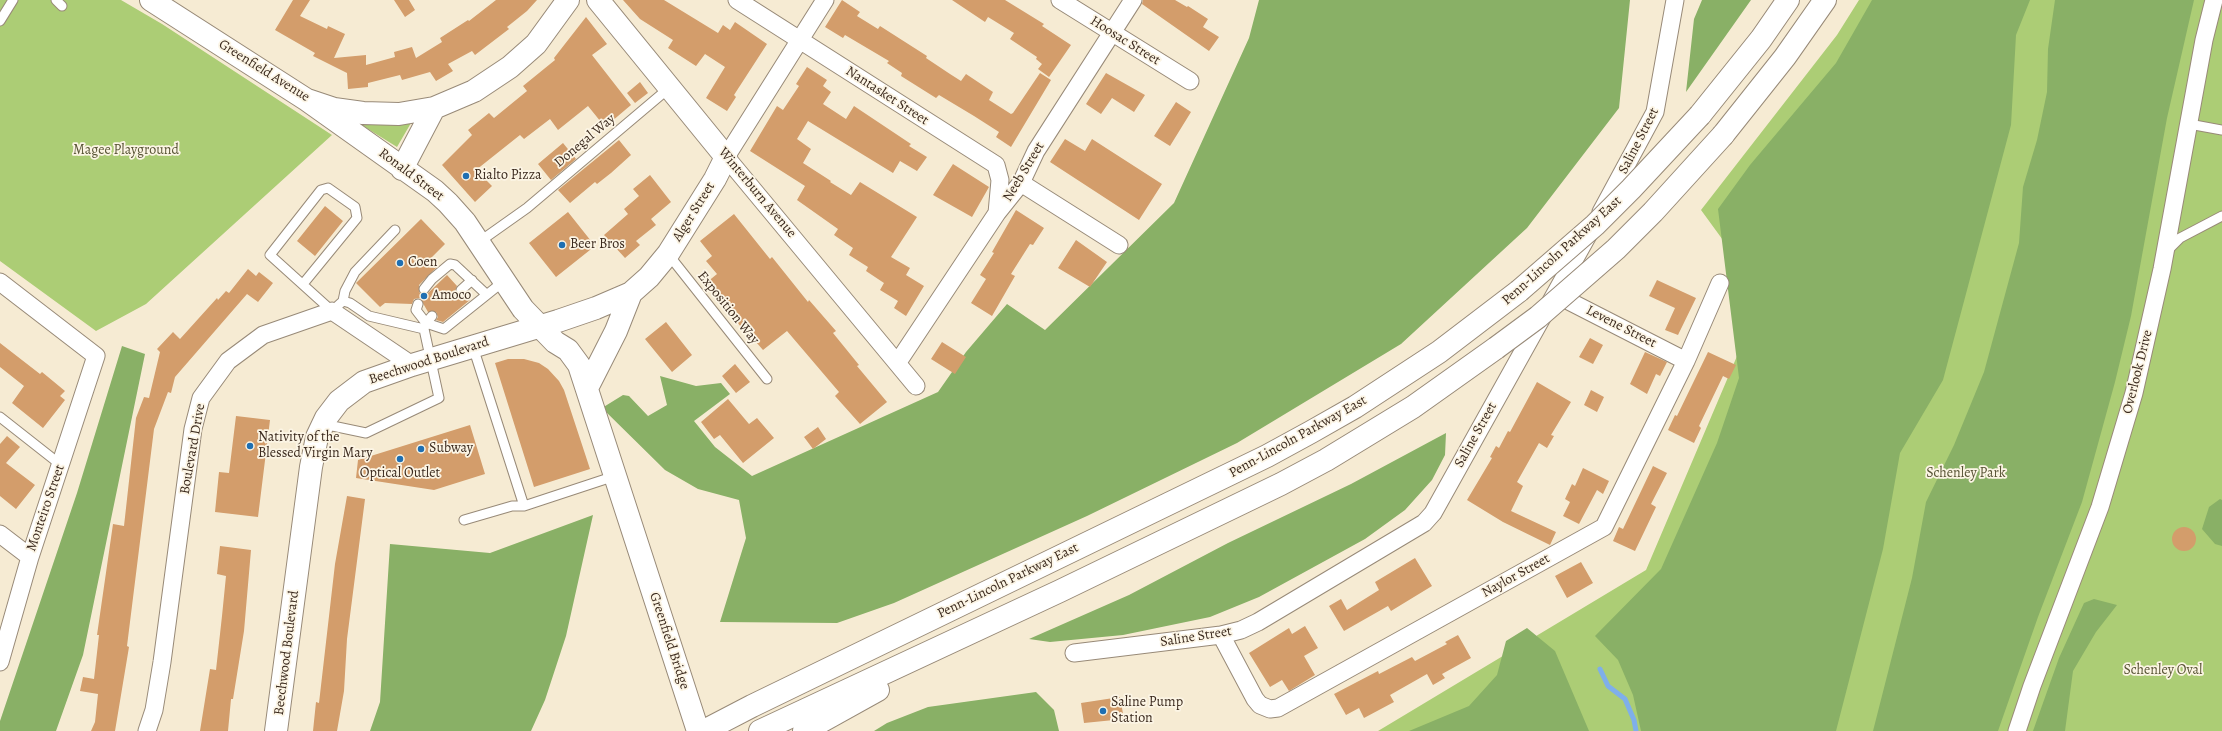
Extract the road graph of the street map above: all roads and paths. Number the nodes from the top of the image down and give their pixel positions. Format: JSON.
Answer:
{"nodes":[{"id":1,"x":13,"y":0,"type":"edge"},
{"id":2,"x":151,"y":0,"type":"edge"},
{"id":3,"x":568,"y":0,"type":"edge"},
{"id":4,"x":598,"y":0,"type":"edge"},
{"id":5,"x":737,"y":0,"type":"edge"},
{"id":6,"x":824,"y":0,"type":"edge"},
{"id":7,"x":1060,"y":0,"type":"edge"},
{"id":8,"x":1133,"y":0,"type":"edge"},
{"id":9,"x":1676,"y":0,"type":"edge"},
{"id":10,"x":1788,"y":0,"type":"edge"},
{"id":11,"x":1825,"y":0,"type":"edge"},
{"id":12,"x":2214,"y":0,"type":"edge"},
{"id":13,"x":0,"y":21,"type":"edge"},
{"id":14,"x":1112,"y":34,"type":"junction"},
{"id":15,"x":800,"y":40,"type":"junction"},
{"id":16,"x":1190,"y":81,"type":"dead end"},
{"id":17,"x":669,"y":88,"type":"junction"},
{"id":18,"x":306,"y":100,"type":"junction"},
{"id":19,"x":434,"y":108,"type":"junction"},
{"id":20,"x":2189,"y":124,"type":"junction"},
{"id":21,"x":2222,"y":130,"type":"edge"},
{"id":22,"x":726,"y":156,"type":"junction"},
{"id":23,"x":402,"y":169,"type":"junction"},
{"id":24,"x":1021,"y":183,"type":"junction"},
{"id":25,"x":997,"y":213,"type":"junction"},
{"id":26,"x":2222,"y":216,"type":"edge"},
{"id":27,"x":395,"y":230,"type":"dead end"},
{"id":28,"x":479,"y":242,"type":"junction"},
{"id":29,"x":1120,"y":245,"type":"dead end"},
{"id":30,"x":668,"y":254,"type":"junction"},
{"id":31,"x":2162,"y":269,"type":"junction"},
{"id":32,"x":472,"y":280,"type":"junction"},
{"id":33,"x":504,"y":281,"type":"junction"},
{"id":34,"x":0,"y":282,"type":"edge"},
{"id":35,"x":1720,"y":283,"type":"dead end"},
{"id":36,"x":303,"y":284,"type":"junction"},
{"id":37,"x":424,"y":289,"type":"dead end"},
{"id":38,"x":460,"y":290,"type":"dead end"},
{"id":39,"x":631,"y":293,"type":"junction"},
{"id":40,"x":486,"y":294,"type":"junction"},
{"id":41,"x":1555,"y":294,"type":"junction"},
{"id":42,"x":418,"y":304,"type":"dead end"},
{"id":43,"x":338,"y":306,"type":"junction"},
{"id":44,"x":432,"y":316,"type":"dead end"},
{"id":45,"x":425,"y":326,"type":"junction"},
{"id":46,"x":539,"y":327,"type":"junction"},
{"id":47,"x":473,"y":347,"type":"junction"},
{"id":48,"x":1686,"y":361,"type":"junction"},
{"id":49,"x":898,"y":362,"type":"junction"},
{"id":50,"x":421,"y":363,"type":"junction"},
{"id":51,"x":767,"y":379,"type":"dead end"},
{"id":52,"x":916,"y":386,"type":"dead end"},
{"id":53,"x":587,"y":388,"type":"junction"},
{"id":54,"x":0,"y":417,"type":"edge"},
{"id":55,"x":323,"y":424,"type":"junction"},
{"id":56,"x":61,"y":465,"type":"junction"},
{"id":57,"x":615,"y":476,"type":"junction"},
{"id":58,"x":524,"y":506,"type":"junction"},
{"id":59,"x":464,"y":520,"type":"dead end"},
{"id":60,"x":0,"y":534,"type":"edge"},
{"id":61,"x":30,"y":557,"type":"junction"},
{"id":62,"x":1060,"y":591,"type":"junction"},
{"id":63,"x":1221,"y":635,"type":"junction"},
{"id":64,"x":1074,"y":653,"type":"dead end"},
{"id":65,"x":0,"y":662,"type":"edge"},
{"id":66,"x":147,"y":731,"type":"edge"},
{"id":67,"x":276,"y":731,"type":"edge"},
{"id":68,"x":698,"y":731,"type":"edge"},
{"id":69,"x":704,"y":731,"type":"edge"},
{"id":70,"x":760,"y":731,"type":"edge"},
{"id":71,"x":804,"y":731,"type":"edge"},
{"id":72,"x":2017,"y":731,"type":"edge"}],
"edges":[{"from":1,"to":13,"type":"lane"},
{"from":2,"to":18,"type":"main road","name":"Greenfield Avenue"},
{"from":3,"to":19,"type":"main road","name":"Greenfield Avenue"},
{"from":4,"to":17,"type":"main road","name":"Winterburn Avenue"},
{"from":5,"to":15,"type":"street","name":"Nantasket Street"},
{"from":6,"to":15,"type":"street","name":"Alger Street"},
{"from":7,"to":14,"type":"street","name":"Hoosac Street"},
{"from":8,"to":14,"type":"street","name":"Neeb Street"},
{"from":9,"to":41,"type":"street","name":"Saline Street"},
{"from":10,"to":69,"type":"main road","name":"Penn-Lincoln Parkway East","bridge":true},
{"from":11,"to":62,"type":"main road","bridge":true},
{"from":12,"to":20,"type":"street","name":"Overlook Drive"},
{"from":14,"to":16,"type":"street","name":"Hoosac Street"},
{"from":14,"to":24,"type":"street","name":"Neeb Street"},
{"from":15,"to":22,"type":"street","name":"Alger Street"},
{"from":15,"to":25,"type":"street","name":"Nantasket Street"},
{"from":17,"to":22,"type":"main road","name":"Winterburn Avenue"},
{"from":17,"to":28,"type":"lane","name":"Donegal Way"},
{"from":18,"to":19,"type":"main road","name":"Greenfield Avenue"},
{"from":18,"to":23,"type":"main road","name":"Ronald Street"},
{"from":19,"to":23,"type":"main road"},
{"from":20,"to":21,"type":"lane"},
{"from":20,"to":31,"type":"street","name":"Overlook Drive"},
{"from":22,"to":30,"type":"main road","name":"Alger Street"},
{"from":22,"to":49,"type":"street","name":"Winterburn Avenue"},
{"from":23,"to":28,"type":"main road","name":"Ronald Street"},
{"from":24,"to":25,"type":"street","name":"Neeb Street"},
{"from":24,"to":29,"type":"street"},
{"from":25,"to":49,"type":"street","name":"Neeb Street"},
{"from":26,"to":31,"type":"lane"},
{"from":27,"to":43,"type":"lane"},
{"from":28,"to":33,"type":"main road","name":"Ronald Street"},
{"from":30,"to":39,"type":"main road","name":"Alger Street"},
{"from":30,"to":51,"type":"lane","name":"Exposition Way"},
{"from":31,"to":72,"type":"street","name":"Overlook Drive"},
{"from":32,"to":37,"type":"lane"},
{"from":32,"to":38,"type":"lane"},
{"from":32,"to":40,"type":"lane"},
{"from":33,"to":40,"type":"lane"},
{"from":33,"to":46,"type":"main road","name":"Ronald Street"},
{"from":34,"to":56,"type":"street","name":"Monteiro Street"},
{"from":35,"to":48,"type":"street","name":"Naylor Street"},
{"from":36,"to":36,"type":"lane"},
{"from":36,"to":43,"type":"lane"},
{"from":39,"to":46,"type":"main road","name":"Alger Street"},
{"from":39,"to":53,"type":"main road"},
{"from":40,"to":45,"type":"lane"},
{"from":41,"to":48,"type":"street","name":"Levene Street"},
{"from":41,"to":63,"type":"street","name":"Saline Street"},
{"from":42,"to":45,"type":"lane"},
{"from":43,"to":45,"type":"lane"},
{"from":43,"to":50,"type":"street"},
{"from":43,"to":66,"type":"street","name":"Boulevard Drive"},
{"from":44,"to":45,"type":"lane"},
{"from":45,"to":50,"type":"lane"},
{"from":46,"to":47,"type":"main road","name":"Beechwood Boulevard"},
{"from":46,"to":53,"type":"main road"},
{"from":47,"to":50,"type":"main road","name":"Beechwood Boulevard"},
{"from":47,"to":58,"type":"lane"},
{"from":48,"to":63,"type":"street","name":"Naylor Street"},
{"from":49,"to":52,"type":"street","name":"Winterburn Avenue"},
{"from":50,"to":55,"type":"main road","name":"Beechwood Boulevard"},
{"from":50,"to":55,"type":"lane"},
{"from":53,"to":57,"type":"main road"},
{"from":54,"to":56,"type":"lane"},
{"from":55,"to":67,"type":"main road","name":"Beechwood Boulevard"},
{"from":56,"to":61,"type":"street","name":"Monteiro Street"},
{"from":57,"to":58,"type":"lane"},
{"from":57,"to":68,"type":"main road","name":"Greenfield Bridge"},
{"from":58,"to":59,"type":"lane"},
{"from":60,"to":61,"type":"street"},
{"from":61,"to":65,"type":"street","name":"Monteiro Street"},
{"from":62,"to":70,"type":"main road"},
{"from":62,"to":71,"type":"main road"},
{"from":63,"to":64,"type":"street","name":"Saline Street"}]}
